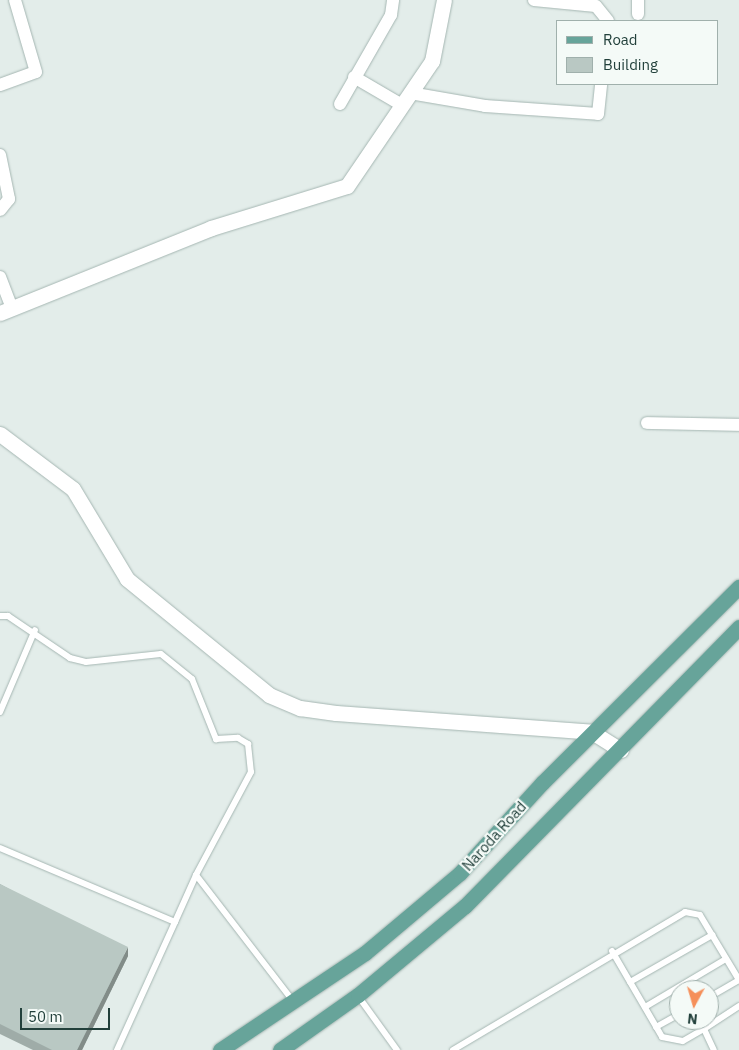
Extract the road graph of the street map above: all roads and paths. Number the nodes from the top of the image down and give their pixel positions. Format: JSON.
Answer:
{"nodes":[{"id":1,"x":15,"y":0,"type":"edge"},
{"id":2,"x":393,"y":0,"type":"edge"},
{"id":3,"x":444,"y":0,"type":"edge"},
{"id":4,"x":534,"y":0,"type":"edge"},
{"id":5,"x":638,"y":0,"type":"edge"},
{"id":6,"x":638,"y":14,"type":"dead end"},
{"id":7,"x":607,"y":20,"type":"edge"},
{"id":8,"x":354,"y":78,"type":"junction"},
{"id":9,"x":0,"y":85,"type":"edge"},
{"id":10,"x":601,"y":85,"type":"edge"},
{"id":11,"x":406,"y":99,"type":"junction"},
{"id":12,"x":340,"y":104,"type":"dead end"},
{"id":13,"x":0,"y":155,"type":"edge"},
{"id":14,"x":0,"y":210,"type":"edge"},
{"id":15,"x":0,"y":277,"type":"edge"},
{"id":16,"x":6,"y":311,"type":"edge"},
{"id":17,"x":646,"y":423,"type":"dead end"},
{"id":18,"x":739,"y":425,"type":"edge"},
{"id":19,"x":0,"y":434,"type":"edge"},
{"id":20,"x":739,"y":587,"type":"edge"},
{"id":21,"x":0,"y":616,"type":"edge"},
{"id":22,"x":739,"y":627,"type":"edge"},
{"id":23,"x":35,"y":630,"type":"junction"},
{"id":24,"x":0,"y":712,"type":"edge"},
{"id":25,"x":592,"y":732,"type":"junction"},
{"id":26,"x":620,"y":750,"type":"junction"},
{"id":27,"x":0,"y":848,"type":"edge"},
{"id":28,"x":196,"y":875,"type":"junction"},
{"id":29,"x":175,"y":922,"type":"junction"},
{"id":30,"x":712,"y":935,"type":"junction"},
{"id":31,"x":612,"y":951,"type":"junction"},
{"id":32,"x":726,"y":958,"type":"junction"},
{"id":33,"x":630,"y":982,"type":"junction"},
{"id":34,"x":719,"y":991,"type":"edge"},
{"id":35,"x":358,"y":995,"type":"junction"},
{"id":36,"x":294,"y":1002,"type":"junction"},
{"id":37,"x":739,"y":1006,"type":"edge"},
{"id":38,"x":645,"y":1007,"type":"junction"},
{"id":39,"x":719,"y":1019,"type":"edge"},
{"id":40,"x":669,"y":1020,"type":"edge"},
{"id":41,"x":656,"y":1027,"type":"junction"},
{"id":42,"x":702,"y":1030,"type":"edge"},
{"id":43,"x":704,"y":1030,"type":"edge"},
{"id":44,"x":117,"y":1050,"type":"edge"},
{"id":45,"x":220,"y":1050,"type":"edge"},
{"id":46,"x":280,"y":1050,"type":"edge"},
{"id":47,"x":397,"y":1050,"type":"edge"},
{"id":48,"x":453,"y":1050,"type":"edge"},
{"id":49,"x":714,"y":1050,"type":"edge"}],
"edges":[{"from":1,"to":9,"type":"street"},
{"from":2,"to":8,"type":"street"},
{"from":3,"to":11,"type":"street"},
{"from":4,"to":7,"type":"street"},
{"from":5,"to":6,"type":"street"},
{"from":8,"to":11,"type":"street"},
{"from":8,"to":12,"type":"street"},
{"from":10,"to":11,"type":"street"},
{"from":11,"to":16,"type":"street"},
{"from":13,"to":14,"type":"street"},
{"from":15,"to":16,"type":"street"},
{"from":17,"to":18,"type":"street"},
{"from":19,"to":25,"type":"street"},
{"from":20,"to":25,"type":"main road","name":"Naroda Road"},
{"from":21,"to":23,"type":"lane"},
{"from":22,"to":26,"type":"main road","name":"Naroda Road"},
{"from":23,"to":24,"type":"lane"},
{"from":23,"to":28,"type":"lane"},
{"from":25,"to":26,"type":"street"},
{"from":25,"to":36,"type":"main road","name":"Naroda Road"},
{"from":26,"to":35,"type":"main road","name":"Naroda Road"},
{"from":27,"to":29,"type":"lane"},
{"from":28,"to":29,"type":"lane"},
{"from":28,"to":36,"type":"lane"},
{"from":29,"to":44,"type":"lane"},
{"from":30,"to":31,"type":"lane"},
{"from":30,"to":32,"type":"lane"},
{"from":30,"to":33,"type":"lane"},
{"from":31,"to":33,"type":"lane"},
{"from":31,"to":48,"type":"lane"},
{"from":32,"to":34,"type":"lane"},
{"from":32,"to":38,"type":"lane"},
{"from":33,"to":38,"type":"lane"},
{"from":35,"to":46,"type":"main road","name":"Naroda Road"},
{"from":35,"to":47,"type":"lane"},
{"from":36,"to":45,"type":"main road","name":"Naroda Road"},
{"from":37,"to":39,"type":"lane"},
{"from":38,"to":41,"type":"lane"},
{"from":40,"to":41,"type":"lane"},
{"from":41,"to":42,"type":"lane"},
{"from":43,"to":49,"type":"lane"}]}
